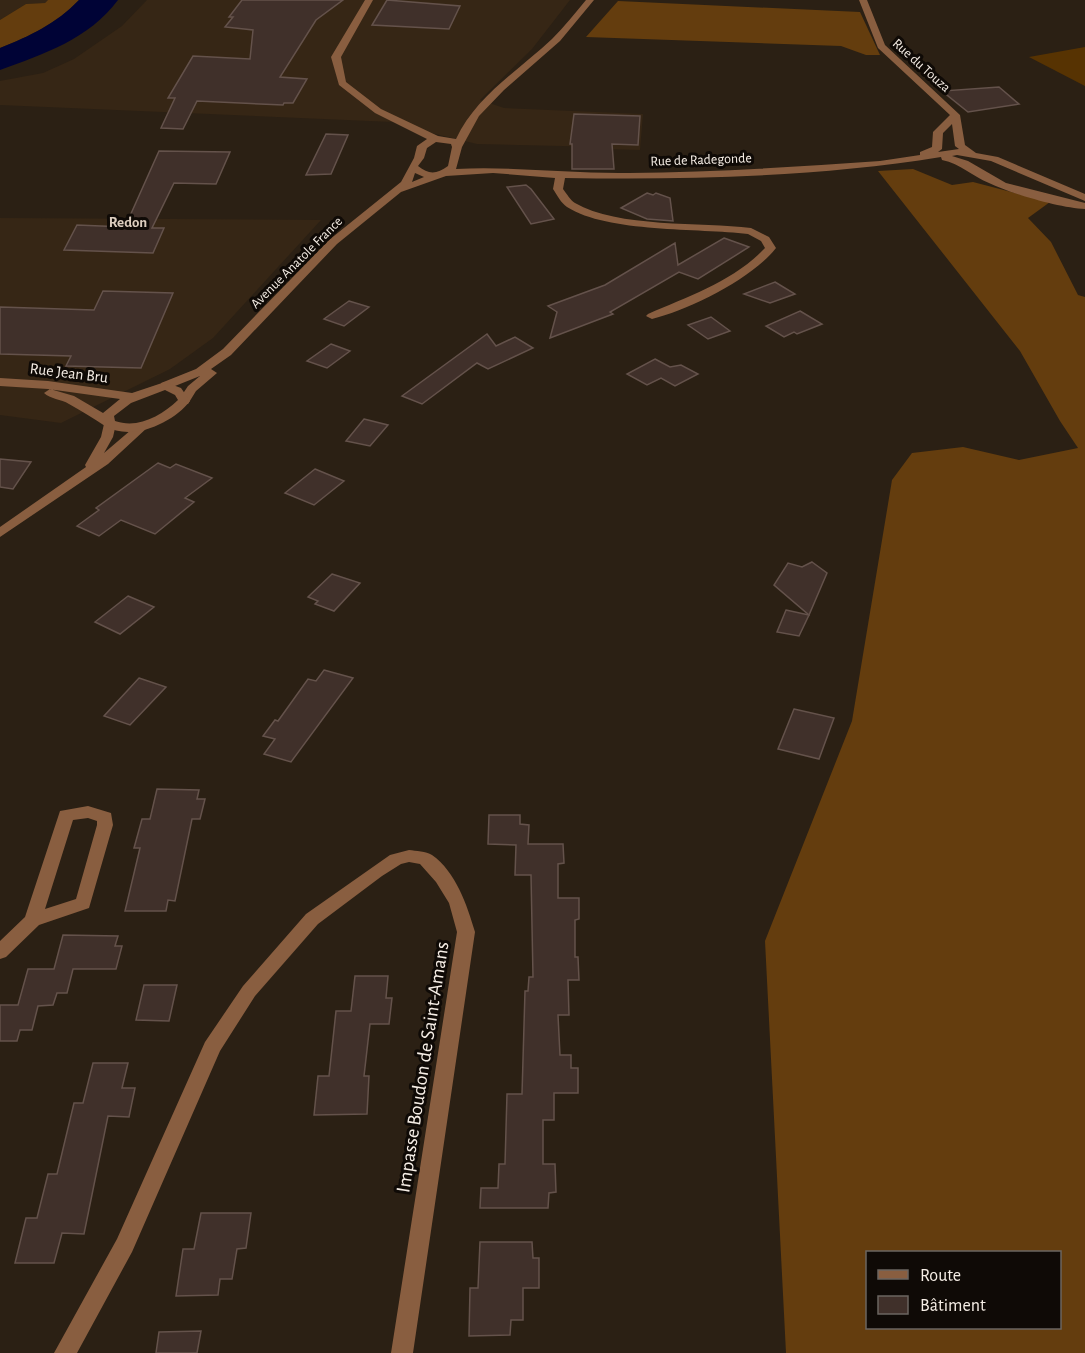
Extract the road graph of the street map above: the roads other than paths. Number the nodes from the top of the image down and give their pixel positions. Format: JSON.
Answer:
{"nodes":[{"id":1,"x":369,"y":0,"type":"edge"},
{"id":2,"x":590,"y":0,"type":"edge"},
{"id":3,"x":863,"y":0,"type":"edge"},
{"id":4,"x":955,"y":116,"type":"junction"},
{"id":5,"x":393,"y":119,"type":"junction"},
{"id":6,"x":465,"y":128,"type":"junction"},
{"id":7,"x":437,"y":139,"type":"junction"},
{"id":8,"x":456,"y":152,"type":"junction"},
{"id":9,"x":418,"y":154,"type":"junction"},
{"id":10,"x":978,"y":155,"type":"junction"},
{"id":11,"x":910,"y":160,"type":"junction"},
{"id":12,"x":413,"y":166,"type":"junction"},
{"id":13,"x":493,"y":170,"type":"junction"},
{"id":14,"x":442,"y":174,"type":"junction"},
{"id":15,"x":560,"y":175,"type":"junction"},
{"id":16,"x":390,"y":198,"type":"junction"},
{"id":17,"x":1085,"y":198,"type":"edge"},
{"id":18,"x":1085,"y":207,"type":"edge"},
{"id":19,"x":652,"y":316,"type":"dead end"},
{"id":20,"x":227,"y":352,"type":"junction"},
{"id":21,"x":0,"y":382,"type":"edge"},
{"id":22,"x":165,"y":386,"type":"junction"},
{"id":23,"x":134,"y":397,"type":"junction"},
{"id":24,"x":184,"y":401,"type":"junction"},
{"id":25,"x":109,"y":422,"type":"junction"},
{"id":26,"x":142,"y":427,"type":"junction"},
{"id":27,"x":86,"y":473,"type":"junction"},
{"id":28,"x":0,"y":532,"type":"edge"},
{"id":29,"x":33,"y":920,"type":"junction"},
{"id":30,"x":0,"y":952,"type":"edge"},
{"id":31,"x":65,"y":1353,"type":"edge"},
{"id":32,"x":402,"y":1353,"type":"edge"}],
"edges":[{"from":1,"to":5,"type":"street"},
{"from":2,"to":6,"type":"street"},
{"from":3,"to":4,"type":"street","name":"Rue du Touza"},
{"from":4,"to":10,"type":"street"},
{"from":4,"to":11,"type":"street","name":"Rue du Touza"},
{"from":5,"to":7,"type":"street"},
{"from":5,"to":9,"type":"street"},
{"from":6,"to":7,"type":"street"},
{"from":6,"to":8,"type":"street"},
{"from":7,"to":8,"type":"street"},
{"from":7,"to":9,"type":"street"},
{"from":8,"to":13,"type":"street","name":"Rue de Radegonde"},
{"from":8,"to":14,"type":"street"},
{"from":9,"to":12,"type":"street"},
{"from":10,"to":11,"type":"street"},
{"from":10,"to":17,"type":"street"},
{"from":11,"to":15,"type":"street","name":"Rue de Radegonde"},
{"from":11,"to":18,"type":"street"},
{"from":12,"to":14,"type":"street"},
{"from":12,"to":16,"type":"street","name":"Avenue Anatole France"},
{"from":13,"to":14,"type":"street","name":"Rue de Radegonde"},
{"from":13,"to":15,"type":"street","name":"Rue de Radegonde"},
{"from":14,"to":16,"type":"street","name":"Avenue Anatole France"},
{"from":15,"to":19,"type":"street"},
{"from":16,"to":20,"type":"street","name":"Avenue Anatole France"},
{"from":20,"to":22,"type":"street","name":"Avenue Anatole France"},
{"from":20,"to":24,"type":"street","name":"Avenue Anatole France"},
{"from":21,"to":23,"type":"street","name":"Rue Jean Bru"},
{"from":21,"to":25,"type":"street","name":"Rue Jean Bru"},
{"from":22,"to":23,"type":"street","name":"Avenue Anatole France"},
{"from":22,"to":24,"type":"street"},
{"from":23,"to":25,"type":"street"},
{"from":24,"to":26,"type":"street","name":"Avenue Anatole France"},
{"from":25,"to":26,"type":"street"},
{"from":25,"to":27,"type":"street"},
{"from":26,"to":27,"type":"street","name":"Avenue Anatole France"},
{"from":27,"to":28,"type":"street","name":"Avenue Anatole France"},
{"from":29,"to":29,"type":"street"},
{"from":29,"to":30,"type":"street"},
{"from":31,"to":32,"type":"street","name":"Impasse Boudon de Saint-Amans"}]}
